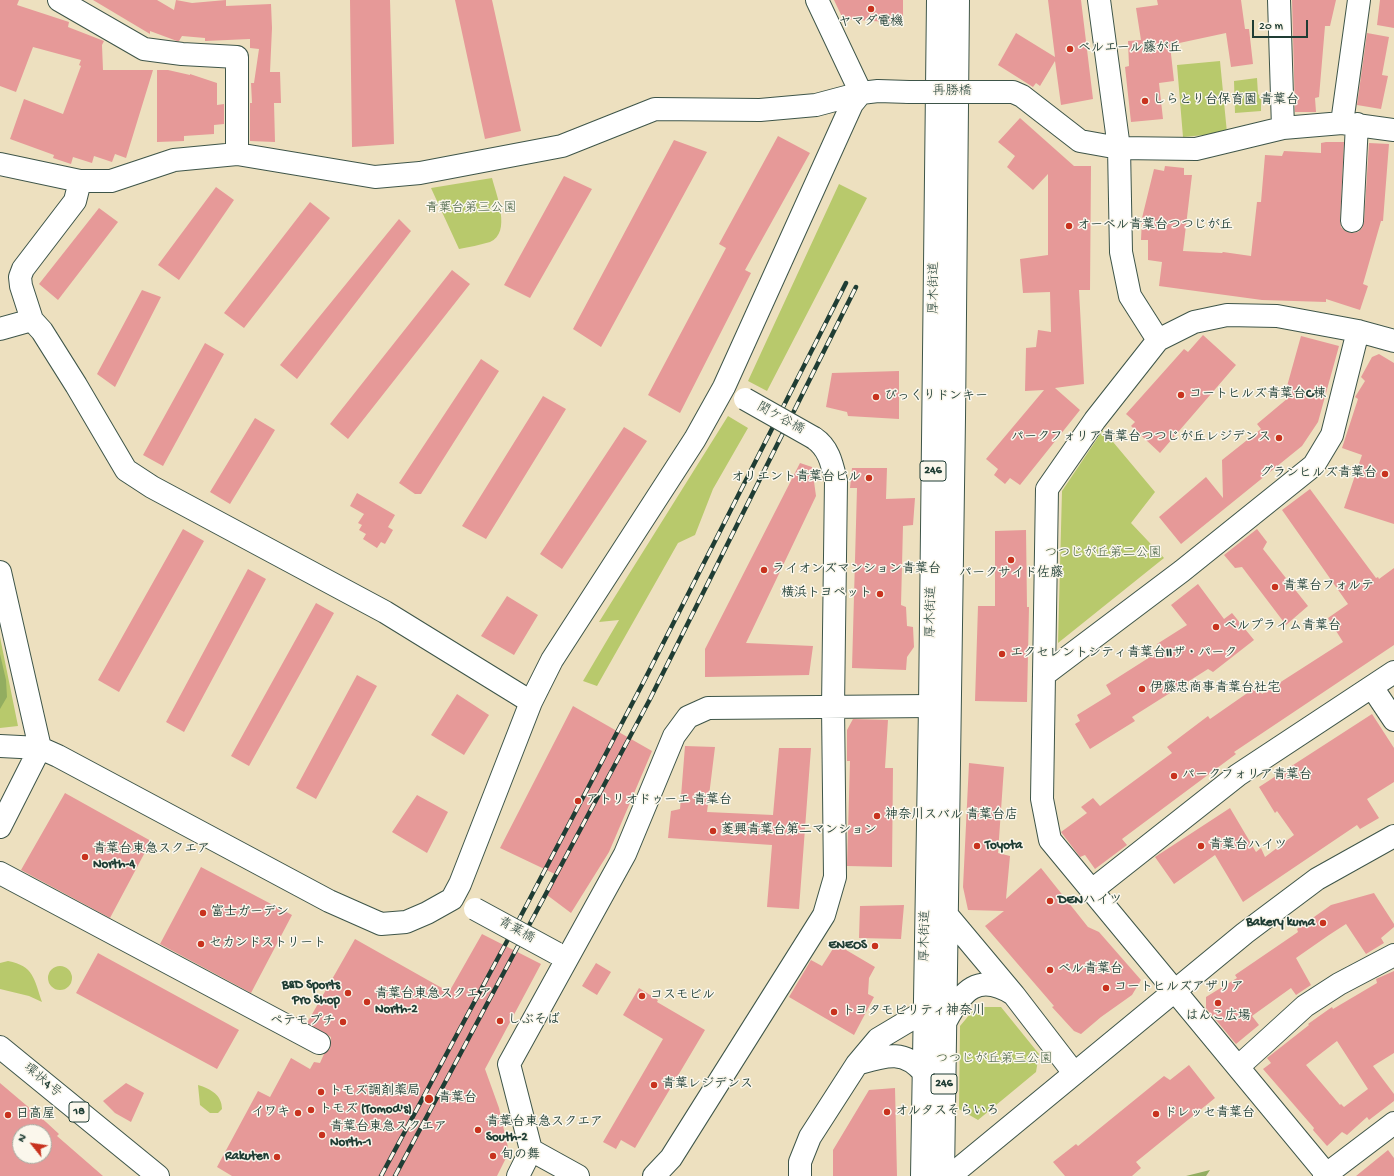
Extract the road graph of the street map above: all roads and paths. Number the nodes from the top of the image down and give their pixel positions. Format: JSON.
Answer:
{"nodes":[{"id":1,"x":59,"y":0,"type":"edge"},
{"id":2,"x":817,"y":0,"type":"edge"},
{"id":3,"x":938,"y":0,"type":"edge"},
{"id":4,"x":958,"y":0,"type":"edge"},
{"id":5,"x":1099,"y":0,"type":"edge"},
{"id":6,"x":1279,"y":0,"type":"edge"},
{"id":7,"x":1359,"y":0,"type":"edge"},
{"id":8,"x":860,"y":93,"type":"junction"},
{"id":9,"x":1350,"y":124,"type":"junction"},
{"id":10,"x":1283,"y":128,"type":"junction"},
{"id":11,"x":1394,"y":130,"type":"edge"},
{"id":12,"x":1119,"y":148,"type":"junction"},
{"id":13,"x":237,"y":154,"type":"junction"},
{"id":14,"x":0,"y":164,"type":"edge"},
{"id":15,"x":80,"y":181,"type":"junction"},
{"id":16,"x":1352,"y":221,"type":"dead end"},
{"id":17,"x":32,"y":320,"type":"junction"},
{"id":18,"x":0,"y":329,"type":"edge"},
{"id":19,"x":1358,"y":331,"type":"junction"},
{"id":20,"x":1158,"y":340,"type":"junction"},
{"id":21,"x":1394,"y":341,"type":"edge"},
{"id":22,"x":724,"y":387,"type":"junction"},
{"id":23,"x":0,"y":572,"type":"edge"},
{"id":24,"x":1394,"y":672,"type":"edge"},
{"id":25,"x":1044,"y":675,"type":"junction"},
{"id":26,"x":1372,"y":687,"type":"junction"},
{"id":27,"x":531,"y":702,"type":"junction"},
{"id":28,"x":930,"y":706,"type":"junction"},
{"id":29,"x":833,"y":708,"type":"junction"},
{"id":30,"x":1394,"y":720,"type":"edge"},
{"id":31,"x":0,"y":746,"type":"edge"},
{"id":32,"x":40,"y":748,"type":"junction"},
{"id":33,"x":0,"y":827,"type":"edge"},
{"id":34,"x":1394,"y":836,"type":"edge"},
{"id":35,"x":0,"y":873,"type":"edge"},
{"id":36,"x":1091,"y":890,"type":"junction"},
{"id":37,"x":452,"y":899,"type":"junction"},
{"id":38,"x":947,"y":916,"type":"junction"},
{"id":39,"x":1394,"y":955,"type":"edge"},
{"id":40,"x":561,"y":956,"type":"junction"},
{"id":41,"x":1174,"y":991,"type":"junction"},
{"id":42,"x":1014,"y":995,"type":"junction"},
{"id":43,"x":925,"y":1011,"type":"junction"},
{"id":44,"x":946,"y":1021,"type":"junction"},
{"id":45,"x":319,"y":1043,"type":"dead end"},
{"id":46,"x":0,"y":1047,"type":"edge"},
{"id":47,"x":857,"y":1064,"type":"junction"},
{"id":48,"x":1238,"y":1067,"type":"junction"},
{"id":49,"x":1074,"y":1073,"type":"junction"},
{"id":50,"x":924,"y":1074,"type":"junction"},
{"id":51,"x":1394,"y":1123,"type":"edge"},
{"id":52,"x":531,"y":1150,"type":"junction"},
{"id":53,"x":922,"y":1171,"type":"edge"},
{"id":54,"x":1326,"y":1175,"type":"edge"},
{"id":55,"x":158,"y":1176,"type":"edge"},
{"id":56,"x":518,"y":1176,"type":"edge"},
{"id":57,"x":578,"y":1176,"type":"edge"},
{"id":58,"x":654,"y":1176,"type":"edge"},
{"id":59,"x":800,"y":1176,"type":"edge"},
{"id":60,"x":943,"y":1176,"type":"edge"},
{"id":61,"x":950,"y":1176,"type":"edge"}],
"edges":[{"from":1,"to":13,"type":"main road"},
{"from":2,"to":8,"type":"main road"},
{"from":3,"to":28,"type":"main road","name":"厚木街道","number":"246"},
{"from":4,"to":38,"type":"main road","name":"厚木街道","number":"246"},
{"from":5,"to":12,"type":"main road"},
{"from":6,"to":10,"type":"main road"},
{"from":7,"to":9,"type":"main road"},
{"from":8,"to":12,"type":"main road","name":"再勝橋","bridge":true},
{"from":8,"to":13,"type":"main road","name":"再勝橋"},
{"from":8,"to":22,"type":"main road"},
{"from":9,"to":10,"type":"main road","name":"再勝橋"},
{"from":9,"to":11,"type":"main road","name":"再勝橋"},
{"from":9,"to":16,"type":"main road"},
{"from":10,"to":12,"type":"main road","name":"再勝橋"},
{"from":12,"to":20,"type":"main road"},
{"from":13,"to":15,"type":"main road","name":"再勝橋"},
{"from":14,"to":15,"type":"main road","name":"再勝橋"},
{"from":15,"to":17,"type":"main road"},
{"from":17,"to":18,"type":"main road"},
{"from":17,"to":27,"type":"main road"},
{"from":19,"to":20,"type":"main road"},
{"from":19,"to":21,"type":"main road"},
{"from":19,"to":25,"type":"main road"},
{"from":20,"to":25,"type":"main road"},
{"from":22,"to":27,"type":"main road"},
{"from":22,"to":29,"type":"main road","name":"関ケ谷橋","bridge":true},
{"from":23,"to":32,"type":"main road"},
{"from":24,"to":26,"type":"main road"},
{"from":25,"to":36,"type":"main road"},
{"from":26,"to":30,"type":"main road"},
{"from":26,"to":36,"type":"main road"},
{"from":27,"to":37,"type":"main road"},
{"from":28,"to":29,"type":"main road"},
{"from":28,"to":43,"type":"main road","name":"厚木街道","number":"246"},
{"from":29,"to":40,"type":"main road"},
{"from":29,"to":58,"type":"main road","name":"関ケ谷橋"},
{"from":31,"to":32,"type":"main road"},
{"from":32,"to":33,"type":"main road"},
{"from":32,"to":37,"type":"main road"},
{"from":34,"to":41,"type":"main road"},
{"from":35,"to":45,"type":"main road"},
{"from":36,"to":41,"type":"main road"},
{"from":37,"to":40,"type":"main road","name":"青葉橋","bridge":true},
{"from":38,"to":42,"type":"main road"},
{"from":38,"to":44,"type":"main road","name":"厚木街道","number":"246"},
{"from":39,"to":48,"type":"main road"},
{"from":40,"to":52,"type":"main road"},
{"from":41,"to":48,"type":"main road"},
{"from":41,"to":49,"type":"main road"},
{"from":42,"to":44,"type":"main road"},
{"from":42,"to":49,"type":"main road"},
{"from":43,"to":47,"type":"main road"},
{"from":43,"to":50,"type":"main road","name":"厚木街道","number":"246"},
{"from":44,"to":60,"type":"main road","name":"厚木街道","number":"246"},
{"from":46,"to":55,"type":"main road","name":"環状4号","number":"18"},
{"from":47,"to":50,"type":"main road"},
{"from":47,"to":59,"type":"main road"},
{"from":48,"to":54,"type":"main road"},
{"from":49,"to":61,"type":"main road"},
{"from":50,"to":53,"type":"main road","name":"厚木街道","number":"246"},
{"from":51,"to":54,"type":"main road"},
{"from":52,"to":56,"type":"main road"},
{"from":52,"to":57,"type":"main road"}]}
